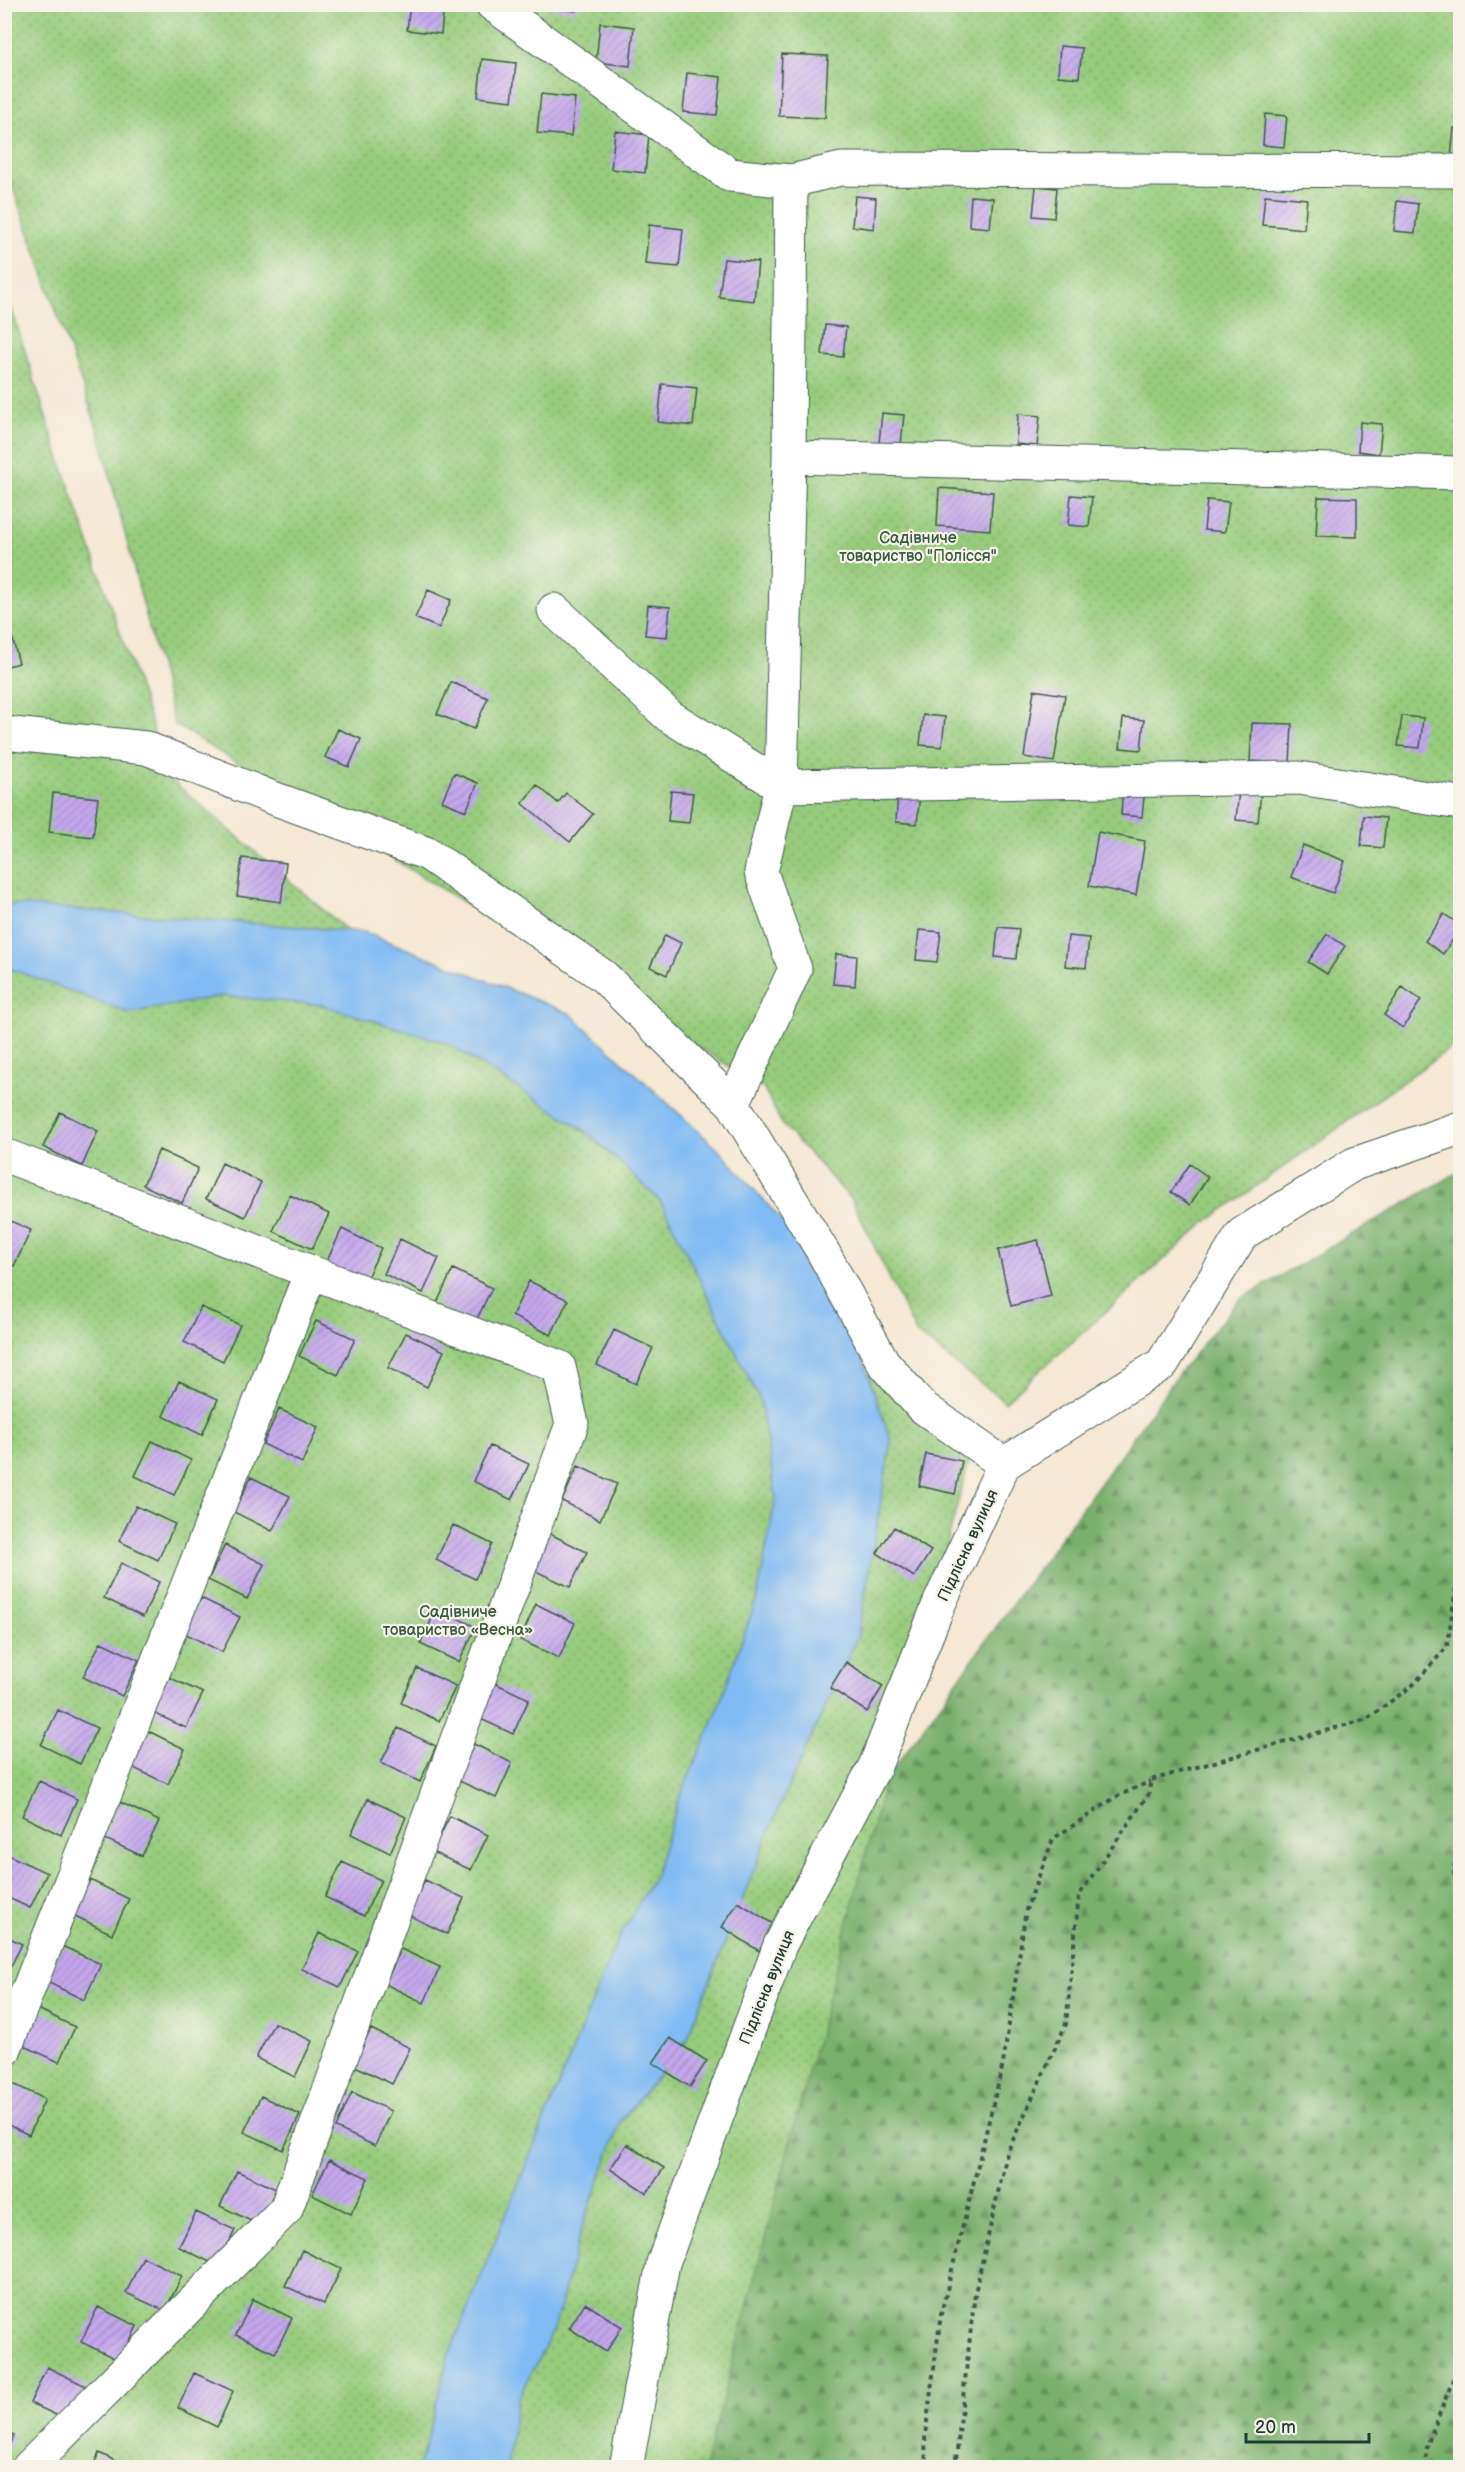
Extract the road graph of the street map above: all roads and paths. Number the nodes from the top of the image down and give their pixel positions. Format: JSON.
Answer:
{"nodes":[{"id":1,"x":492,"y":4,"type":"edge"},
{"id":2,"x":1461,"y":171,"type":"edge"},
{"id":3,"x":791,"y":181,"type":"junction"},
{"id":4,"x":789,"y":457,"type":"junction"},
{"id":5,"x":1461,"y":473,"type":"edge"},
{"id":6,"x":554,"y":610,"type":"dead end"},
{"id":7,"x":4,"y":733,"type":"edge"},
{"id":8,"x":781,"y":786,"type":"junction"},
{"id":9,"x":1461,"y":803,"type":"edge"},
{"id":10,"x":733,"y":1104,"type":"junction"},
{"id":11,"x":1461,"y":1128,"type":"edge"},
{"id":12,"x":4,"y":1155,"type":"edge"},
{"id":13,"x":311,"y":1272,"type":"junction"},
{"id":14,"x":1004,"y":1464,"type":"junction"},
{"id":15,"x":1461,"y":1562,"type":"edge"},
{"id":16,"x":1151,"y":1780,"type":"junction"},
{"id":17,"x":1461,"y":1818,"type":"edge"},
{"id":18,"x":1461,"y":1904,"type":"edge"},
{"id":19,"x":4,"y":2051,"type":"edge"},
{"id":20,"x":1461,"y":2362,"type":"edge"},
{"id":21,"x":28,"y":2468,"type":"edge"},
{"id":22,"x":626,"y":2468,"type":"edge"},
{"id":23,"x":926,"y":2468,"type":"edge"},
{"id":24,"x":955,"y":2468,"type":"edge"},
{"id":25,"x":1426,"y":2468,"type":"edge"}],
"edges":[{"from":1,"to":3,"type":"street"},
{"from":2,"to":3,"type":"street"},
{"from":3,"to":4,"type":"street"},
{"from":4,"to":5,"type":"street"},
{"from":4,"to":8,"type":"street"},
{"from":6,"to":8,"type":"street"},
{"from":7,"to":10,"type":"street"},
{"from":8,"to":9,"type":"street"},
{"from":8,"to":10,"type":"street"},
{"from":10,"to":14,"type":"street"},
{"from":11,"to":14,"type":"street"},
{"from":12,"to":13,"type":"street"},
{"from":13,"to":19,"type":"street"},
{"from":13,"to":21,"type":"street"},
{"from":14,"to":22,"type":"street","name":"Підлісна вулиця"},
{"from":15,"to":16,"type":"path"},
{"from":16,"to":23,"type":"path"},
{"from":16,"to":24,"type":"path"},
{"from":17,"to":18,"type":"path"},
{"from":20,"to":25,"type":"path"}]}
